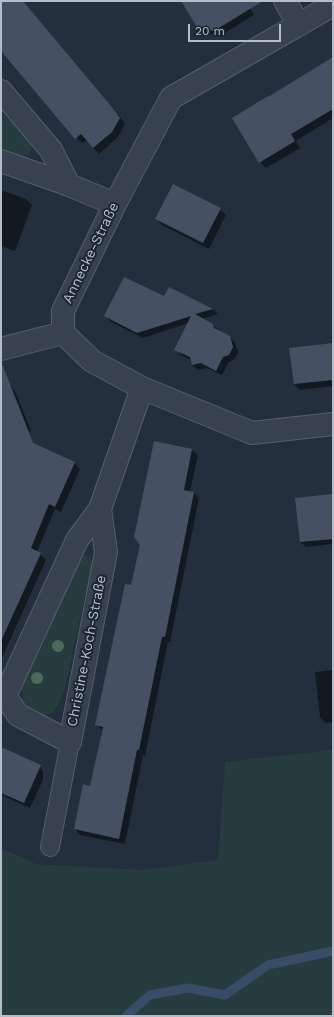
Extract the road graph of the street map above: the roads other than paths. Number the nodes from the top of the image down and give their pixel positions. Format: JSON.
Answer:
{"nodes":[{"id":1,"x":286,"y":1,"type":"edge"},
{"id":2,"x":333,"y":5,"type":"edge"},
{"id":3,"x":299,"y":25,"type":"junction"},
{"id":4,"x":1,"y":91,"type":"edge"},
{"id":5,"x":1,"y":161,"type":"edge"},
{"id":6,"x":69,"y":185,"type":"junction"},
{"id":7,"x":115,"y":204,"type":"junction"},
{"id":8,"x":63,"y":333,"type":"junction"},
{"id":9,"x":1,"y":349,"type":"edge"},
{"id":10,"x":142,"y":388,"type":"junction"},
{"id":11,"x":333,"y":424,"type":"edge"},
{"id":12,"x":100,"y":509,"type":"junction"},
{"id":13,"x":70,"y":742,"type":"junction"},
{"id":14,"x":50,"y":847,"type":"dead end"}],
"edges":[{"from":1,"to":3,"type":"street"},
{"from":2,"to":3,"type":"street","name":"Annecke-Straße"},
{"from":3,"to":7,"type":"street","name":"Annecke-Straße"},
{"from":4,"to":6,"type":"street"},
{"from":5,"to":6,"type":"street"},
{"from":6,"to":7,"type":"street"},
{"from":7,"to":8,"type":"street","name":"Annecke-Straße"},
{"from":8,"to":9,"type":"street"},
{"from":8,"to":10,"type":"street"},
{"from":10,"to":11,"type":"street"},
{"from":10,"to":12,"type":"street","name":"Christine-Koch-Straße"},
{"from":12,"to":13,"type":"street","name":"Christine-Koch-Straße"},
{"from":12,"to":13,"type":"street","name":"Christine-Koch-Straße"},
{"from":13,"to":14,"type":"lane"}]}
